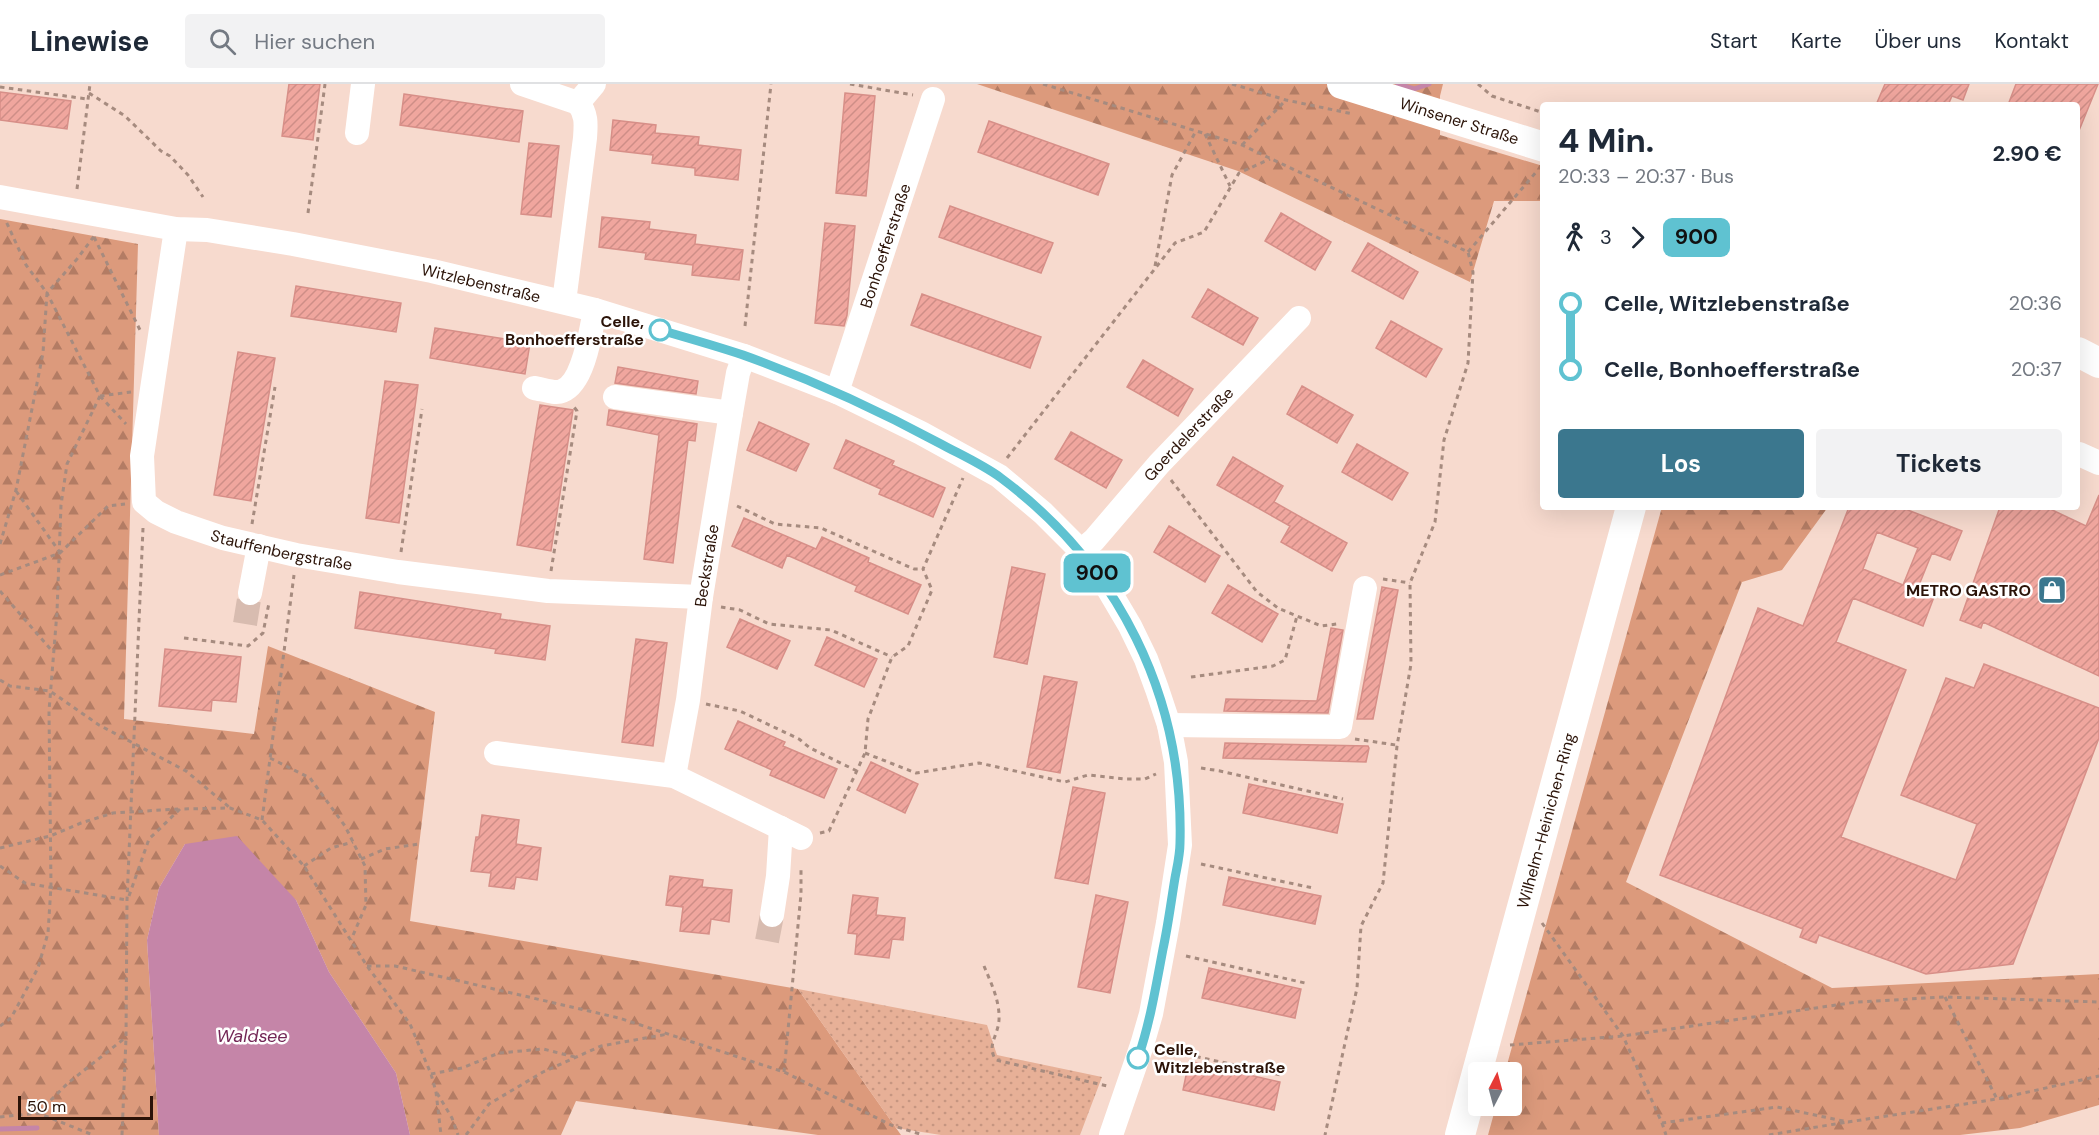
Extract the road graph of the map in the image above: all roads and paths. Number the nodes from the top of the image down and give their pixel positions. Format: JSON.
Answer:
{"nodes":[{"id":1,"x":90,"y":84,"type":"edge"},
{"id":2,"x":325,"y":84,"type":"edge"},
{"id":3,"x":363,"y":84,"type":"edge"},
{"id":4,"x":522,"y":84,"type":"edge"},
{"id":5,"x":594,"y":84,"type":"edge"},
{"id":6,"x":771,"y":84,"type":"edge"},
{"id":7,"x":850,"y":84,"type":"edge"},
{"id":8,"x":1043,"y":84,"type":"edge"},
{"id":9,"x":1232,"y":84,"type":"edge"},
{"id":10,"x":1342,"y":84,"type":"edge"},
{"id":11,"x":1478,"y":84,"type":"edge"},
{"id":12,"x":0,"y":87,"type":"edge"},
{"id":13,"x":89,"y":93,"type":"junction"},
{"id":14,"x":88,"y":99,"type":"junction"},
{"id":15,"x":933,"y":99,"type":"joint"},
{"id":16,"x":1286,"y":100,"type":"junction"},
{"id":17,"x":578,"y":102,"type":"junction"},
{"id":18,"x":1540,"y":112,"type":"edge"},
{"id":19,"x":1360,"y":116,"type":"dead end"},
{"id":20,"x":1196,"y":131,"type":"junction"},
{"id":21,"x":357,"y":133,"type":"dead end"},
{"id":22,"x":1205,"y":134,"type":"junction"},
{"id":23,"x":1242,"y":146,"type":"junction"},
{"id":24,"x":1270,"y":159,"type":"junction"},
{"id":25,"x":1538,"y":160,"type":"edge"},
{"id":26,"x":1231,"y":187,"type":"junction"},
{"id":27,"x":203,"y":197,"type":"dead end"},
{"id":28,"x":1,"y":204,"type":"edge"},
{"id":29,"x":90,"y":213,"type":"junction"},
{"id":30,"x":308,"y":213,"type":"dead end"},
{"id":31,"x":176,"y":229,"type":"junction"},
{"id":32,"x":94,"y":237,"type":"junction"},
{"id":33,"x":1468,"y":252,"type":"junction"},
{"id":34,"x":1155,"y":268,"type":"junction"},
{"id":35,"x":47,"y":293,"type":"junction"},
{"id":36,"x":564,"y":302,"type":"junction"},
{"id":37,"x":595,"y":309,"type":"junction"},
{"id":38,"x":1299,"y":318,"type":"dead end"},
{"id":39,"x":745,"y":326,"type":"dead end"},
{"id":40,"x":140,"y":330,"type":"dead end"},
{"id":41,"x":2080,"y":353,"type":"edge"},
{"id":42,"x":744,"y":356,"type":"junction"},
{"id":43,"x":2099,"y":363,"type":"edge"},
{"id":44,"x":275,"y":387,"type":"dead end"},
{"id":45,"x":534,"y":388,"type":"dead end"},
{"id":46,"x":151,"y":390,"type":"junction"},
{"id":47,"x":837,"y":392,"type":"junction"},
{"id":48,"x":100,"y":396,"type":"junction"},
{"id":49,"x":615,"y":397,"type":"dead end"},
{"id":50,"x":571,"y":404,"type":"dead end"},
{"id":51,"x":422,"y":409,"type":"dead end"},
{"id":52,"x":731,"y":413,"type":"junction"},
{"id":53,"x":143,"y":443,"type":"junction"},
{"id":54,"x":1006,"y":460,"type":"dead end"},
{"id":55,"x":1159,"y":464,"type":"junction"},
{"id":56,"x":965,"y":473,"type":"dead end"},
{"id":57,"x":16,"y":490,"type":"junction"},
{"id":58,"x":144,"y":502,"type":"junction"},
{"id":59,"x":718,"y":504,"type":"junction"},
{"id":60,"x":1630,"y":510,"type":"edge"},
{"id":61,"x":0,"y":544,"type":"edge"},
{"id":62,"x":254,"y":545,"type":"junction"},
{"id":63,"x":1081,"y":551,"type":"junction"},
{"id":64,"x":60,"y":553,"type":"junction"},
{"id":65,"x":296,"y":555,"type":"junction"},
{"id":66,"x":923,"y":569,"type":"junction"},
{"id":67,"x":398,"y":572,"type":"junction"},
{"id":68,"x":0,"y":575,"type":"edge"},
{"id":69,"x":1410,"y":583,"type":"junction"},
{"id":70,"x":1365,"y":588,"type":"joint"},
{"id":71,"x":0,"y":591,"type":"edge"},
{"id":72,"x":548,"y":591,"type":"junction"},
{"id":73,"x":260,"y":595,"type":"joint"},
{"id":74,"x":701,"y":601,"type":"junction"},
{"id":75,"x":1297,"y":616,"type":"junction"},
{"id":76,"x":1359,"y":621,"type":"junction"},
{"id":77,"x":184,"y":638,"type":"dead end"},
{"id":78,"x":53,"y":652,"type":"junction"},
{"id":79,"x":892,"y":657,"type":"junction"},
{"id":80,"x":1191,"y":677,"type":"dead end"},
{"id":81,"x":0,"y":680,"type":"edge"},
{"id":82,"x":50,"y":691,"type":"junction"},
{"id":83,"x":688,"y":700,"type":"junction"},
{"id":84,"x":1168,"y":725,"type":"junction"},
{"id":85,"x":1340,"y":728,"type":"junction"},
{"id":86,"x":134,"y":743,"type":"junction"},
{"id":87,"x":1397,"y":746,"type":"junction"},
{"id":88,"x":496,"y":753,"type":"dead end"},
{"id":89,"x":866,"y":753,"type":"junction"},
{"id":90,"x":270,"y":758,"type":"junction"},
{"id":91,"x":1201,"y":768,"type":"dead end"},
{"id":92,"x":857,"y":771,"type":"junction"},
{"id":93,"x":1156,"y":774,"type":"dead end"},
{"id":94,"x":674,"y":776,"type":"junction"},
{"id":95,"x":1343,"y":799,"type":"dead end"},
{"id":96,"x":230,"y":808,"type":"junction"},
{"id":97,"x":180,"y":809,"type":"junction"},
{"id":98,"x":131,"y":811,"type":"junction"},
{"id":99,"x":262,"y":820,"type":"junction"},
{"id":100,"x":791,"y":833,"type":"junction"},
{"id":101,"x":50,"y":836,"type":"junction"},
{"id":102,"x":353,"y":842,"type":"junction"},
{"id":103,"x":419,"y":844,"type":"dead end"},
{"id":104,"x":0,"y":848,"type":"edge"},
{"id":105,"x":361,"y":858,"type":"junction"},
{"id":106,"x":1201,"y":864,"type":"dead end"},
{"id":107,"x":0,"y":866,"type":"edge"},
{"id":108,"x":304,"y":866,"type":"junction"},
{"id":109,"x":51,"y":886,"type":"junction"},
{"id":110,"x":1312,"y":888,"type":"dead end"},
{"id":111,"x":128,"y":900,"type":"junction"},
{"id":112,"x":772,"y":915,"type":"tunnel mouth"},
{"id":113,"x":1539,"y":919,"type":"dead end"},
{"id":114,"x":351,"y":940,"type":"junction"},
{"id":115,"x":1186,"y":956,"type":"dead end"},
{"id":116,"x":368,"y":966,"type":"junction"},
{"id":117,"x":984,"y":966,"type":"dead end"},
{"id":118,"x":1305,"y":983,"type":"dead end"},
{"id":119,"x":1945,"y":997,"type":"junction"},
{"id":120,"x":2099,"y":1002,"type":"edge"},
{"id":121,"x":0,"y":1026,"type":"edge"},
{"id":122,"x":669,"y":1034,"type":"junction"},
{"id":123,"x":1623,"y":1036,"type":"junction"},
{"id":124,"x":126,"y":1038,"type":"junction"},
{"id":125,"x":1505,"y":1045,"type":"dead end"},
{"id":126,"x":1160,"y":1048,"type":"dead end"},
{"id":127,"x":577,"y":1057,"type":"junction"},
{"id":128,"x":784,"y":1072,"type":"junction"},
{"id":129,"x":432,"y":1074,"type":"junction"},
{"id":130,"x":1281,"y":1076,"type":"dead end"},
{"id":131,"x":2099,"y":1076,"type":"edge"},
{"id":132,"x":1107,"y":1086,"type":"dead end"},
{"id":133,"x":436,"y":1092,"type":"junction"},
{"id":134,"x":1997,"y":1099,"type":"junction"},
{"id":135,"x":38,"y":1113,"type":"junction"},
{"id":136,"x":0,"y":1117,"type":"edge"},
{"id":137,"x":1848,"y":1122,"type":"junction"},
{"id":138,"x":1662,"y":1123,"type":"junction"},
{"id":139,"x":93,"y":1135,"type":"edge"},
{"id":140,"x":122,"y":1135,"type":"edge"},
{"id":141,"x":441,"y":1135,"type":"edge"},
{"id":142,"x":458,"y":1135,"type":"edge"},
{"id":143,"x":466,"y":1135,"type":"edge"},
{"id":144,"x":923,"y":1135,"type":"edge"},
{"id":145,"x":1111,"y":1135,"type":"edge"},
{"id":146,"x":1325,"y":1135,"type":"edge"},
{"id":147,"x":1460,"y":1135,"type":"edge"},
{"id":148,"x":1666,"y":1135,"type":"edge"},
{"id":149,"x":1769,"y":1135,"type":"edge"}],
"edges":[{"from":1,"to":13,"type":"path"},
{"from":2,"to":30,"type":"path"},
{"from":3,"to":21,"type":"street"},
{"from":4,"to":17,"type":"street"},
{"from":5,"to":17,"type":"street"},
{"from":6,"to":39,"type":"path"},
{"from":7,"to":15,"type":"path"},
{"from":8,"to":20,"type":"path"},
{"from":9,"to":16,"type":"path"},
{"from":10,"to":25,"type":"main road","name":"Winsener Straße"},
{"from":11,"to":18,"type":"path"},
{"from":12,"to":14,"type":"path"},
{"from":13,"to":14,"type":"path"},
{"from":13,"to":27,"type":"path"},
{"from":14,"to":29,"type":"path"},
{"from":15,"to":47,"type":"street","name":"Bonhoefferstraße"},
{"from":16,"to":19,"type":"path"},
{"from":16,"to":23,"type":"path"},
{"from":17,"to":36,"type":"street"},
{"from":20,"to":22,"type":"path"},
{"from":20,"to":34,"type":"path"},
{"from":22,"to":23,"type":"path"},
{"from":22,"to":26,"type":"path"},
{"from":23,"to":24,"type":"path"},
{"from":24,"to":26,"type":"path"},
{"from":24,"to":33,"type":"path"},
{"from":25,"to":33,"type":"path"},
{"from":26,"to":34,"type":"path"},
{"from":28,"to":29,"type":"street","name":"Witzlebenstraße"},
{"from":28,"to":35,"type":"path"},
{"from":29,"to":31,"type":"street","name":"Witzlebenstraße"},
{"from":29,"to":32,"type":"path"},
{"from":31,"to":36,"type":"street","name":"Witzlebenstraße"},
{"from":31,"to":46,"type":"street"},
{"from":32,"to":35,"type":"path"},
{"from":32,"to":40,"type":"path"},
{"from":33,"to":69,"type":"path"},
{"from":34,"to":54,"type":"path"},
{"from":35,"to":48,"type":"path"},
{"from":35,"to":57,"type":"path"},
{"from":36,"to":37,"type":"street","name":"Witzlebenstraße"},
{"from":37,"to":42,"type":"street","name":"Witzlebenstraße"},
{"from":37,"to":45,"type":"street"},
{"from":38,"to":55,"type":"street","name":"Goerdelerstraße"},
{"from":41,"to":43,"type":"main road"},
{"from":42,"to":47,"type":"street","name":"Witzlebenstraße"},
{"from":42,"to":52,"type":"street","name":"Beckstraße"},
{"from":44,"to":62,"type":"path"},
{"from":46,"to":48,"type":"path"},
{"from":46,"to":53,"type":"street"},
{"from":47,"to":63,"type":"street","name":"Witzlebenstraße"},
{"from":48,"to":53,"type":"path"},
{"from":48,"to":64,"type":"path"},
{"from":49,"to":52,"type":"street"},
{"from":50,"to":72,"type":"path"},
{"from":51,"to":67,"type":"path"},
{"from":52,"to":59,"type":"street","name":"Beckstraße"},
{"from":53,"to":58,"type":"street"},
{"from":55,"to":63,"type":"street","name":"Goerdelerstraße"},
{"from":55,"to":75,"type":"path"},
{"from":56,"to":66,"type":"path"},
{"from":57,"to":61,"type":"path"},
{"from":57,"to":64,"type":"path"},
{"from":58,"to":62,"type":"street","name":"Stauffenbergstraße"},
{"from":58,"to":64,"type":"path"},
{"from":58,"to":86,"type":"path"},
{"from":59,"to":66,"type":"path"},
{"from":59,"to":74,"type":"street","name":"Beckstraße"},
{"from":60,"to":147,"type":"main road","name":"Wilhelm-Heinichen-Ring"},
{"from":62,"to":65,"type":"street","name":"Stauffenbergstraße"},
{"from":62,"to":73,"type":"street"},
{"from":63,"to":84,"type":"street","name":"Witzlebenstraße"},
{"from":64,"to":68,"type":"path"},
{"from":64,"to":78,"type":"path"},
{"from":65,"to":67,"type":"street","name":"Stauffenbergstraße"},
{"from":65,"to":90,"type":"path"},
{"from":66,"to":79,"type":"path"},
{"from":67,"to":72,"type":"street","name":"Stauffenbergstraße"},
{"from":69,"to":70,"type":"path"},
{"from":69,"to":87,"type":"path"},
{"from":70,"to":76,"type":"street"},
{"from":71,"to":78,"type":"path"},
{"from":72,"to":74,"type":"street","name":"Stauffenbergstraße"},
{"from":73,"to":77,"type":"path"},
{"from":74,"to":79,"type":"path"},
{"from":74,"to":83,"type":"street","name":"Beckstraße"},
{"from":75,"to":76,"type":"path"},
{"from":75,"to":80,"type":"path"},
{"from":76,"to":85,"type":"street"},
{"from":78,"to":82,"type":"path"},
{"from":79,"to":89,"type":"path"},
{"from":81,"to":82,"type":"path"},
{"from":82,"to":86,"type":"path"},
{"from":82,"to":101,"type":"path"},
{"from":83,"to":92,"type":"path"},
{"from":83,"to":94,"type":"street","name":"Beckstraße"},
{"from":84,"to":85,"type":"street"},
{"from":84,"to":145,"type":"street","name":"Witzlebenstraße"},
{"from":85,"to":87,"type":"path"},
{"from":86,"to":96,"type":"path"},
{"from":86,"to":98,"type":"path"},
{"from":87,"to":146,"type":"path"},
{"from":88,"to":94,"type":"street"},
{"from":89,"to":92,"type":"path"},
{"from":89,"to":93,"type":"path"},
{"from":90,"to":99,"type":"path"},
{"from":90,"to":102,"type":"path"},
{"from":91,"to":95,"type":"path"},
{"from":92,"to":100,"type":"path"},
{"from":94,"to":100,"type":"street"},
{"from":96,"to":97,"type":"path"},
{"from":96,"to":99,"type":"path"},
{"from":97,"to":98,"type":"path"},
{"from":97,"to":111,"type":"path"},
{"from":98,"to":101,"type":"path"},
{"from":98,"to":111,"type":"path"},
{"from":99,"to":108,"type":"path"},
{"from":100,"to":112,"type":"street"},
{"from":100,"to":128,"type":"path"},
{"from":101,"to":104,"type":"path"},
{"from":101,"to":109,"type":"path"},
{"from":102,"to":105,"type":"path"},
{"from":102,"to":108,"type":"path"},
{"from":103,"to":105,"type":"path"},
{"from":105,"to":114,"type":"path"},
{"from":106,"to":110,"type":"path"},
{"from":107,"to":109,"type":"path"},
{"from":108,"to":114,"type":"path"},
{"from":109,"to":111,"type":"path"},
{"from":109,"to":121,"type":"path"},
{"from":111,"to":124,"type":"path"},
{"from":113,"to":123,"type":"path"},
{"from":114,"to":116,"type":"path"},
{"from":115,"to":118,"type":"path"},
{"from":116,"to":122,"type":"path"},
{"from":116,"to":129,"type":"path"},
{"from":117,"to":132,"type":"path"},
{"from":119,"to":120,"type":"path"},
{"from":119,"to":123,"type":"path"},
{"from":119,"to":134,"type":"path"},
{"from":122,"to":127,"type":"path"},
{"from":122,"to":128,"type":"path"},
{"from":123,"to":125,"type":"path"},
{"from":123,"to":138,"type":"path"},
{"from":124,"to":135,"type":"path"},
{"from":124,"to":140,"type":"path"},
{"from":126,"to":130,"type":"path"},
{"from":127,"to":129,"type":"path"},
{"from":127,"to":143,"type":"path"},
{"from":128,"to":144,"type":"path"},
{"from":129,"to":133,"type":"path"},
{"from":131,"to":134,"type":"path"},
{"from":133,"to":141,"type":"path"},
{"from":133,"to":142,"type":"path"},
{"from":134,"to":137,"type":"path"},
{"from":135,"to":136,"type":"path"},
{"from":135,"to":139,"type":"path"},
{"from":137,"to":138,"type":"path"},
{"from":137,"to":149,"type":"path"},
{"from":138,"to":148,"type":"path"}]}
